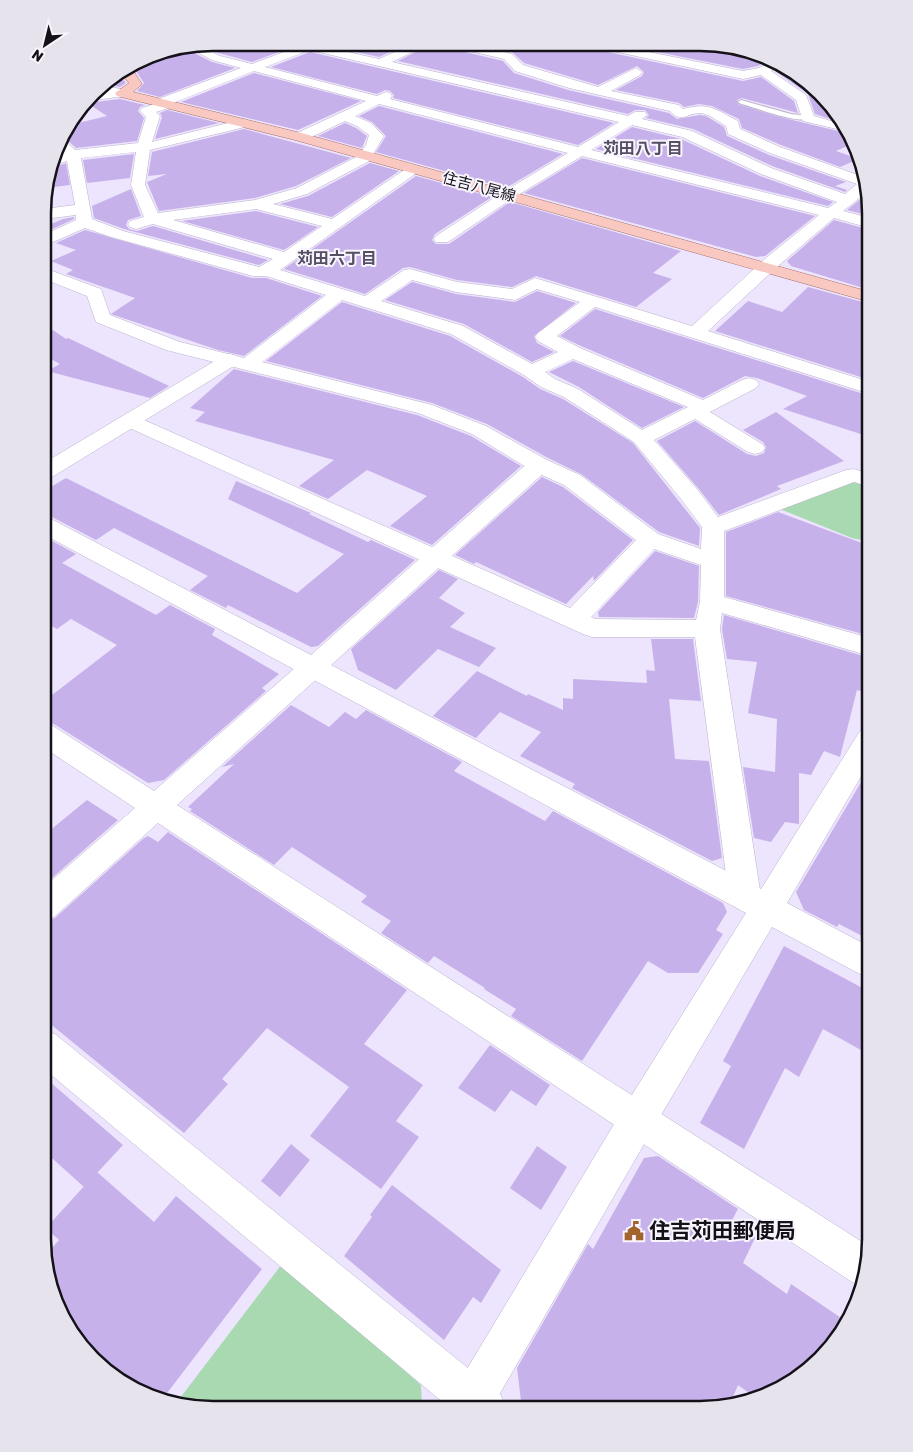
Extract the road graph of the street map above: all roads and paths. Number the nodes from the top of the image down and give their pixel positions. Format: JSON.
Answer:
{"nodes":[{"id":1,"x":484,"y":51,"type":"edge"},
{"id":2,"x":497,"y":51,"type":"edge"},
{"id":3,"x":628,"y":51,"type":"edge"},
{"id":4,"x":203,"y":52,"type":"edge"},
{"id":5,"x":293,"y":52,"type":"edge"},
{"id":6,"x":335,"y":52,"type":"edge"},
{"id":7,"x":405,"y":52,"type":"edge"},
{"id":8,"x":491,"y":53,"type":"junction"},
{"id":9,"x":468,"y":59,"type":"dead end"},
{"id":10,"x":381,"y":62,"type":"junction"},
{"id":11,"x":253,"y":67,"type":"junction"},
{"id":12,"x":452,"y":67,"type":"dead end"},
{"id":13,"x":768,"y":68,"type":"edge"},
{"id":14,"x":636,"y":72,"type":"dead end"},
{"id":15,"x":435,"y":74,"type":"junction"},
{"id":16,"x":130,"y":75,"type":"edge"},
{"id":17,"x":411,"y":85,"type":"dead end"},
{"id":18,"x":107,"y":90,"type":"edge"},
{"id":19,"x":394,"y":92,"type":"dead end"},
{"id":20,"x":599,"y":92,"type":"junction"},
{"id":21,"x":121,"y":93,"type":"junction"},
{"id":22,"x":101,"y":96,"type":"edge"},
{"id":23,"x":378,"y":99,"type":"junction"},
{"id":24,"x":740,"y":102,"type":"dead end"},
{"id":25,"x":164,"y":103,"type":"junction"},
{"id":26,"x":658,"y":104,"type":"junction"},
{"id":27,"x":680,"y":114,"type":"junction"},
{"id":28,"x":344,"y":116,"type":"junction"},
{"id":29,"x":808,"y":118,"type":"junction"},
{"id":30,"x":631,"y":120,"type":"junction"},
{"id":31,"x":244,"y":123,"type":"junction"},
{"id":32,"x":836,"y":126,"type":"edge"},
{"id":33,"x":687,"y":134,"type":"junction"},
{"id":34,"x":300,"y":137,"type":"junction"},
{"id":35,"x":144,"y":148,"type":"junction"},
{"id":36,"x":65,"y":149,"type":"edge"},
{"id":37,"x":581,"y":152,"type":"junction"},
{"id":38,"x":71,"y":155,"type":"junction"},
{"id":39,"x":366,"y":156,"type":"junction"},
{"id":40,"x":61,"y":158,"type":"edge"},
{"id":41,"x":415,"y":170,"type":"junction"},
{"id":42,"x":859,"y":181,"type":"edge"},
{"id":43,"x":860,"y":192,"type":"edge"},
{"id":44,"x":508,"y":195,"type":"junction"},
{"id":45,"x":855,"y":202,"type":"junction"},
{"id":46,"x":256,"y":204,"type":"junction"},
{"id":47,"x":832,"y":213,"type":"junction"},
{"id":48,"x":51,"y":214,"type":"edge"},
{"id":49,"x":84,"y":215,"type":"junction"},
{"id":50,"x":153,"y":219,"type":"junction"},
{"id":51,"x":862,"y":221,"type":"edge"},
{"id":52,"x":336,"y":225,"type":"junction"},
{"id":53,"x":117,"y":234,"type":"junction"},
{"id":54,"x":51,"y":236,"type":"edge"},
{"id":55,"x":442,"y":238,"type":"dead end"},
{"id":56,"x":287,"y":258,"type":"junction"},
{"id":57,"x":766,"y":268,"type":"junction"},
{"id":58,"x":267,"y":271,"type":"junction"},
{"id":59,"x":51,"y":276,"type":"edge"},
{"id":60,"x":339,"y":294,"type":"junction"},
{"id":61,"x":862,"y":295,"type":"edge"},
{"id":62,"x":593,"y":301,"type":"junction"},
{"id":63,"x":366,"y":303,"type":"junction"},
{"id":64,"x":697,"y":332,"type":"junction"},
{"id":65,"x":573,"y":352,"type":"junction"},
{"id":66,"x":239,"y":362,"type":"junction"},
{"id":67,"x":531,"y":371,"type":"junction"},
{"id":68,"x":749,"y":384,"type":"dead end"},
{"id":69,"x":862,"y":385,"type":"edge"},
{"id":70,"x":699,"y":409,"type":"junction"},
{"id":71,"x":130,"y":421,"type":"junction"},
{"id":72,"x":642,"y":438,"type":"junction"},
{"id":73,"x":755,"y":448,"type":"dead end"},
{"id":74,"x":539,"y":465,"type":"junction"},
{"id":75,"x":51,"y":468,"type":"edge"},
{"id":76,"x":862,"y":478,"type":"edge"},
{"id":77,"x":713,"y":527,"type":"junction"},
{"id":78,"x":51,"y":528,"type":"edge"},
{"id":79,"x":650,"y":539,"type":"junction"},
{"id":80,"x":438,"y":557,"type":"junction"},
{"id":81,"x":712,"y":561,"type":"junction"},
{"id":82,"x":709,"y":616,"type":"junction"},
{"id":83,"x":574,"y":620,"type":"junction"},
{"id":84,"x":862,"y":644,"type":"edge"},
{"id":85,"x":312,"y":668,"type":"junction"},
{"id":86,"x":51,"y":738,"type":"edge"},
{"id":87,"x":861,"y":757,"type":"edge"},
{"id":88,"x":158,"y":806,"type":"junction"},
{"id":89,"x":51,"y":900,"type":"edge"},
{"id":90,"x":757,"y":902,"type":"junction"},
{"id":91,"x":861,"y":958,"type":"edge"},
{"id":92,"x":51,"y":1053,"type":"edge"},
{"id":93,"x":638,"y":1120,"type":"junction"},
{"id":94,"x":859,"y":1264,"type":"edge"},
{"id":95,"x":469,"y":1401,"type":"edge"},
{"id":96,"x":478,"y":1401,"type":"edge"}],
"edges":[{"from":1,"to":8,"type":"street"},
{"from":2,"to":8,"type":"street"},
{"from":3,"to":13,"type":"street"},
{"from":4,"to":11,"type":"street"},
{"from":5,"to":11,"type":"street"},
{"from":6,"to":10,"type":"street"},
{"from":7,"to":10,"type":"street"},
{"from":8,"to":9,"type":"street"},
{"from":8,"to":20,"type":"street"},
{"from":10,"to":15,"type":"street"},
{"from":11,"to":23,"type":"street"},
{"from":11,"to":25,"type":"street"},
{"from":12,"to":15,"type":"street"},
{"from":13,"to":29,"type":"street"},
{"from":14,"to":20,"type":"street"},
{"from":15,"to":17,"type":"street"},
{"from":15,"to":30,"type":"street"},
{"from":16,"to":21,"type":"main road"},
{"from":18,"to":21,"type":"street"},
{"from":19,"to":23,"type":"street"},
{"from":20,"to":26,"type":"street"},
{"from":21,"to":22,"type":"street"},
{"from":21,"to":25,"type":"main road","name":"住吉八尾線"},
{"from":23,"to":28,"type":"street"},
{"from":23,"to":37,"type":"street"},
{"from":24,"to":29,"type":"lane"},
{"from":25,"to":31,"type":"main road","name":"住吉八尾線"},
{"from":25,"to":35,"type":"street"},
{"from":26,"to":27,"type":"street"},
{"from":26,"to":30,"type":"street"},
{"from":27,"to":33,"type":"street"},
{"from":27,"to":42,"type":"street"},
{"from":28,"to":34,"type":"street"},
{"from":28,"to":39,"type":"street"},
{"from":29,"to":32,"type":"street"},
{"from":30,"to":33,"type":"street"},
{"from":30,"to":37,"type":"street"},
{"from":31,"to":34,"type":"main road","name":"住吉八尾線"},
{"from":31,"to":35,"type":"street"},
{"from":33,"to":45,"type":"street"},
{"from":34,"to":39,"type":"main road","name":"住吉八尾線"},
{"from":35,"to":38,"type":"street"},
{"from":35,"to":50,"type":"street"},
{"from":36,"to":38,"type":"street"},
{"from":37,"to":44,"type":"street"},
{"from":37,"to":47,"type":"street"},
{"from":38,"to":40,"type":"street"},
{"from":38,"to":49,"type":"street"},
{"from":39,"to":41,"type":"main road","name":"住吉八尾線"},
{"from":39,"to":46,"type":"street"},
{"from":41,"to":44,"type":"main road","name":"住吉八尾線"},
{"from":41,"to":52,"type":"street"},
{"from":43,"to":45,"type":"street"},
{"from":44,"to":55,"type":"street"},
{"from":44,"to":57,"type":"main road","name":"住吉八尾線"},
{"from":45,"to":47,"type":"street"},
{"from":46,"to":50,"type":"street"},
{"from":46,"to":52,"type":"street"},
{"from":47,"to":51,"type":"street"},
{"from":47,"to":57,"type":"street"},
{"from":48,"to":49,"type":"street"},
{"from":49,"to":53,"type":"street"},
{"from":49,"to":54,"type":"street"},
{"from":50,"to":53,"type":"street"},
{"from":50,"to":56,"type":"street"},
{"from":52,"to":56,"type":"street"},
{"from":53,"to":58,"type":"street"},
{"from":56,"to":58,"type":"street"},
{"from":57,"to":61,"type":"main road","name":"住吉八尾線"},
{"from":57,"to":64,"type":"street"},
{"from":58,"to":60,"type":"street"},
{"from":59,"to":66,"type":"street"},
{"from":60,"to":63,"type":"street"},
{"from":60,"to":66,"type":"street"},
{"from":62,"to":63,"type":"street"},
{"from":62,"to":64,"type":"street"},
{"from":62,"to":65,"type":"street"},
{"from":63,"to":67,"type":"street"},
{"from":64,"to":69,"type":"street"},
{"from":65,"to":67,"type":"street"},
{"from":65,"to":70,"type":"street"},
{"from":66,"to":71,"type":"street"},
{"from":66,"to":74,"type":"street"},
{"from":67,"to":72,"type":"street"},
{"from":68,"to":70,"type":"street"},
{"from":70,"to":72,"type":"street"},
{"from":70,"to":73,"type":"street"},
{"from":71,"to":75,"type":"street"},
{"from":71,"to":80,"type":"street"},
{"from":72,"to":77,"type":"street"},
{"from":74,"to":79,"type":"street"},
{"from":74,"to":80,"type":"street"},
{"from":76,"to":77,"type":"street"},
{"from":77,"to":81,"type":"street"},
{"from":78,"to":85,"type":"street"},
{"from":79,"to":81,"type":"street"},
{"from":79,"to":83,"type":"street"},
{"from":80,"to":83,"type":"street"},
{"from":80,"to":85,"type":"street"},
{"from":81,"to":82,"type":"street"},
{"from":82,"to":83,"type":"street"},
{"from":82,"to":84,"type":"street"},
{"from":82,"to":90,"type":"street"},
{"from":85,"to":88,"type":"street"},
{"from":85,"to":90,"type":"street"},
{"from":86,"to":88,"type":"street"},
{"from":87,"to":90,"type":"street"},
{"from":88,"to":89,"type":"street"},
{"from":88,"to":93,"type":"street"},
{"from":90,"to":91,"type":"street"},
{"from":90,"to":93,"type":"street"},
{"from":92,"to":95,"type":"street"},
{"from":93,"to":94,"type":"street"},
{"from":93,"to":96,"type":"street"}]}
